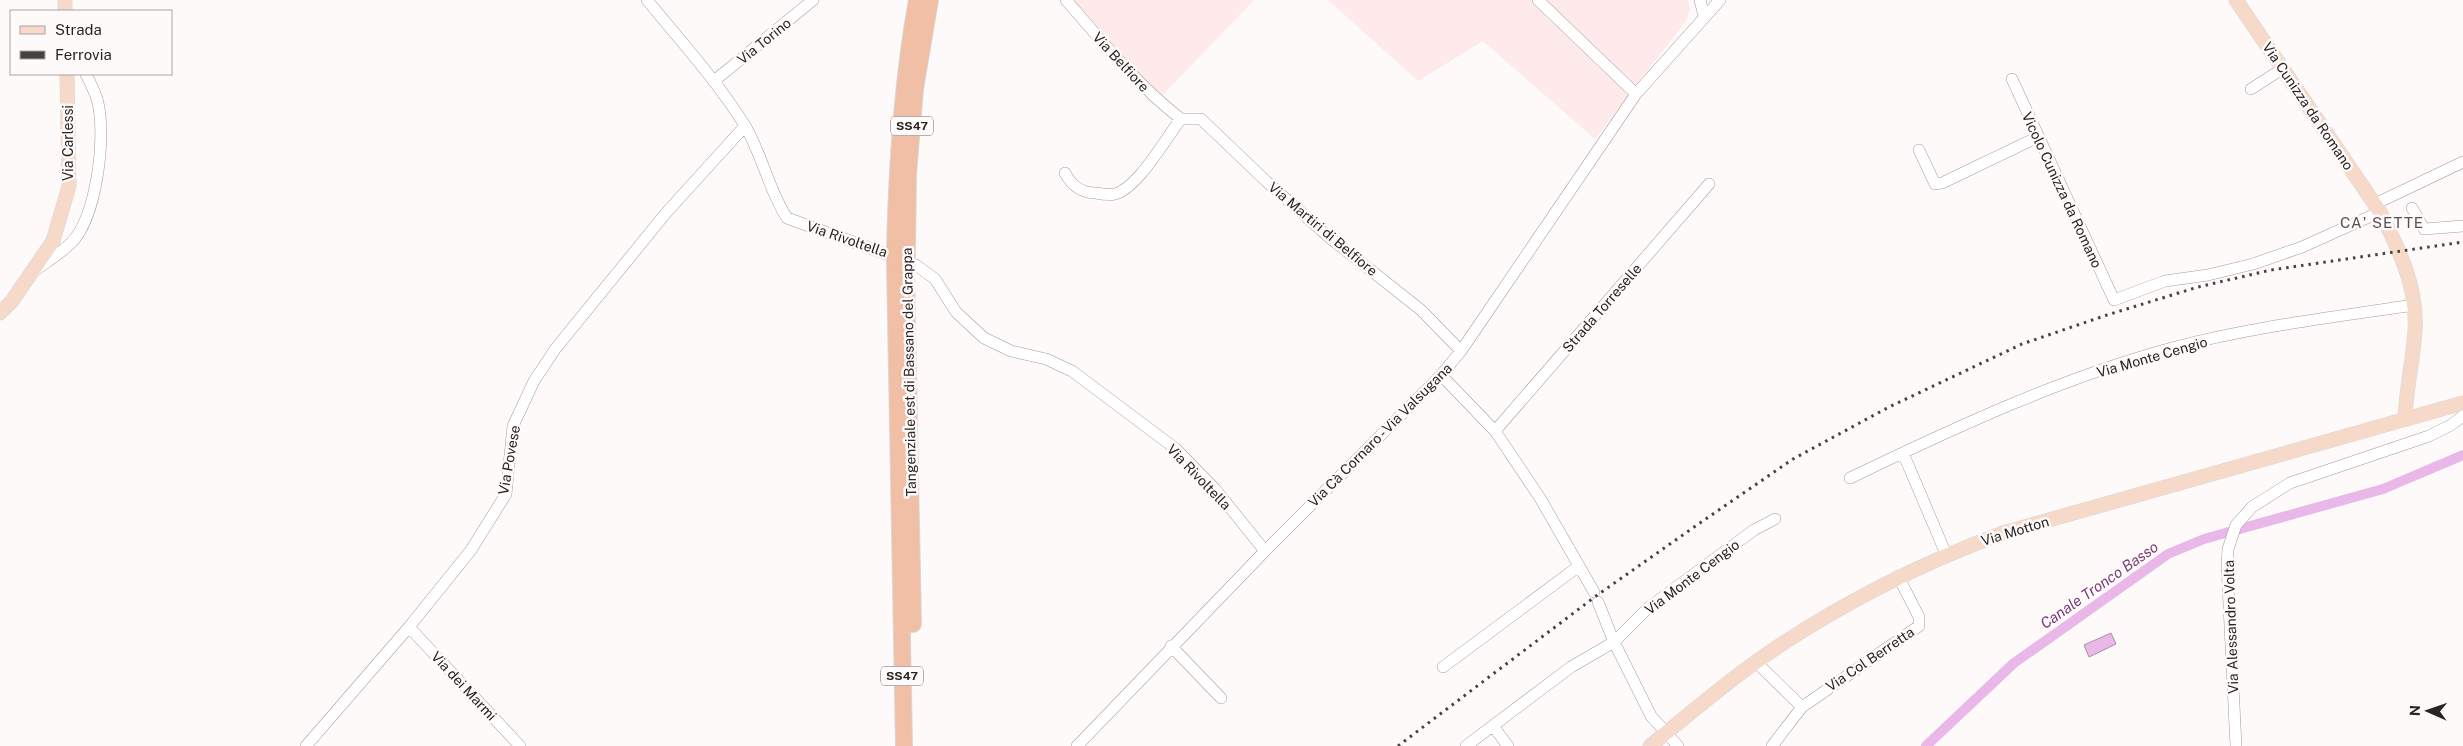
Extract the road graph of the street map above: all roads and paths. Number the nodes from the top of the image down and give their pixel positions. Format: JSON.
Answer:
{"nodes":[{"id":1,"x":647,"y":0,"type":"edge"},
{"id":2,"x":813,"y":0,"type":"edge"},
{"id":3,"x":917,"y":0,"type":"edge"},
{"id":4,"x":930,"y":0,"type":"edge"},
{"id":5,"x":1066,"y":0,"type":"edge"},
{"id":6,"x":1538,"y":0,"type":"edge"},
{"id":7,"x":1700,"y":0,"type":"edge"},
{"id":8,"x":1720,"y":0,"type":"edge"},
{"id":9,"x":2236,"y":0,"type":"edge"},
{"id":10,"x":1704,"y":16,"type":"junction"},
{"id":11,"x":2282,"y":69,"type":"junction"},
{"id":12,"x":67,"y":75,"type":"edge"},
{"id":13,"x":86,"y":75,"type":"edge"},
{"id":14,"x":2012,"y":79,"type":"dead end"},
{"id":15,"x":714,"y":82,"type":"junction"},
{"id":16,"x":2251,"y":89,"type":"dead end"},
{"id":17,"x":1636,"y":94,"type":"junction"},
{"id":18,"x":1181,"y":119,"type":"junction"},
{"id":19,"x":745,"y":126,"type":"junction"},
{"id":20,"x":2038,"y":137,"type":"junction"},
{"id":21,"x":1919,"y":150,"type":"dead end"},
{"id":22,"x":2463,"y":162,"type":"edge"},
{"id":23,"x":1065,"y":173,"type":"dead end"},
{"id":24,"x":1709,"y":184,"type":"dead end"},
{"id":25,"x":2377,"y":208,"type":"junction"},
{"id":26,"x":2412,"y":208,"type":"dead end"},
{"id":27,"x":2463,"y":226,"type":"edge"},
{"id":28,"x":901,"y":250,"type":"junction"},
{"id":29,"x":29,"y":275,"type":"junction"},
{"id":30,"x":2414,"y":305,"type":"junction"},
{"id":31,"x":0,"y":313,"type":"edge"},
{"id":32,"x":1461,"y":351,"type":"junction"},
{"id":33,"x":1441,"y":376,"type":"junction"},
{"id":34,"x":2463,"y":403,"type":"edge"},
{"id":35,"x":2463,"y":416,"type":"edge"},
{"id":36,"x":2405,"y":419,"type":"junction"},
{"id":37,"x":1495,"y":431,"type":"junction"},
{"id":38,"x":1903,"y":453,"type":"junction"},
{"id":39,"x":1850,"y":478,"type":"dead end"},
{"id":40,"x":1775,"y":518,"type":"dead end"},
{"id":41,"x":1264,"y":551,"type":"junction"},
{"id":42,"x":1946,"y":554,"type":"junction"},
{"id":43,"x":1579,"y":566,"type":"junction"},
{"id":44,"x":1898,"y":576,"type":"junction"},
{"id":45,"x":907,"y":601,"type":"junction"},
{"id":46,"x":409,"y":627,"type":"junction"},
{"id":47,"x":1614,"y":642,"type":"junction"},
{"id":48,"x":1171,"y":646,"type":"junction"},
{"id":49,"x":1757,"y":663,"type":"junction"},
{"id":50,"x":1443,"y":667,"type":"dead end"},
{"id":51,"x":1221,"y":698,"type":"dead end"},
{"id":52,"x":1802,"y":707,"type":"junction"},
{"id":53,"x":1493,"y":726,"type":"junction"},
{"id":54,"x":1666,"y":733,"type":"junction"},
{"id":55,"x":306,"y":746,"type":"edge"},
{"id":56,"x":520,"y":746,"type":"edge"},
{"id":57,"x":904,"y":746,"type":"edge"},
{"id":58,"x":914,"y":746,"type":"edge"},
{"id":59,"x":1077,"y":746,"type":"edge"},
{"id":60,"x":1466,"y":746,"type":"edge"},
{"id":61,"x":1508,"y":746,"type":"edge"},
{"id":62,"x":1650,"y":746,"type":"edge"},
{"id":63,"x":1678,"y":746,"type":"edge"},
{"id":64,"x":1772,"y":746,"type":"edge"},
{"id":65,"x":2236,"y":746,"type":"edge"}],
"edges":[{"from":1,"to":15,"type":"street","name":"Via Rivoltella"},
{"from":2,"to":15,"type":"street","name":"Via Torino"},
{"from":3,"to":28,"type":"highway","name":"Tangenziale est di Bassano del Grappa","number":"SS47"},
{"from":4,"to":28,"type":"highway","name":"Tangenziale est di Bassano del Grappa","number":"SS47"},
{"from":5,"to":18,"type":"street","name":"Via Belfiore"},
{"from":6,"to":17,"type":"street"},
{"from":7,"to":10,"type":"street"},
{"from":8,"to":10,"type":"street","name":"Via Cà Cornaro - Via Valsugana"},
{"from":9,"to":11,"type":"main road","name":"Via Cunizza da Romano"},
{"from":10,"to":17,"type":"street","name":"Via Cà Cornaro - Via Valsugana"},
{"from":11,"to":16,"type":"street"},
{"from":11,"to":25,"type":"main road","name":"Via Cunizza da Romano"},
{"from":12,"to":29,"type":"main road","name":"Via Carlessi"},
{"from":13,"to":29,"type":"street"},
{"from":14,"to":20,"type":"street","name":"Vicolo Cunizza da Romano"},
{"from":15,"to":19,"type":"street","name":"Via Rivoltella"},
{"from":17,"to":32,"type":"street","name":"Via Cà Cornaro - Via Valsugana"},
{"from":18,"to":23,"type":"street"},
{"from":18,"to":32,"type":"street","name":"Via Martiri di Belfiore"},
{"from":19,"to":41,"type":"street","name":"Via Rivoltella"},
{"from":19,"to":46,"type":"street","name":"Via Povese"},
{"from":20,"to":21,"type":"street"},
{"from":20,"to":25,"type":"street","name":"Vicolo Cunizza da Romano"},
{"from":22,"to":25,"type":"street"},
{"from":24,"to":37,"type":"street","name":"Strada Torreselle"},
{"from":25,"to":30,"type":"main road","name":"Via Cunizza da Romano"},
{"from":26,"to":27,"type":"street"},
{"from":28,"to":45,"type":"highway","name":"Tangenziale est di Bassano del Grappa","number":"SS47","bridge":true},
{"from":29,"to":31,"type":"main road","name":"Via Carlessi"},
{"from":30,"to":36,"type":"main road","name":"Via Cunizza da Romano"},
{"from":30,"to":38,"type":"street","name":"Via Monte Cengio"},
{"from":32,"to":33,"type":"street","name":"Via Cà Cornaro - Via Valsugana"},
{"from":33,"to":37,"type":"street"},
{"from":33,"to":41,"type":"street","name":"Via Cà Cornaro - Via Valsugana"},
{"from":34,"to":36,"type":"main road","name":"Via Motton"},
{"from":35,"to":65,"type":"street","name":"Via Alessandro Volta"},
{"from":36,"to":42,"type":"main road","name":"Via Motton"},
{"from":37,"to":43,"type":"street"},
{"from":38,"to":39,"type":"street","name":"Via Monte Cengio"},
{"from":38,"to":42,"type":"street"},
{"from":40,"to":47,"type":"street","name":"Via Monte Cengio"},
{"from":41,"to":48,"type":"street","name":"Via Cà Cornaro - Via Valsugana"},
{"from":42,"to":44,"type":"main road","name":"Via Motton"},
{"from":43,"to":47,"type":"street"},
{"from":43,"to":50,"type":"street"},
{"from":44,"to":49,"type":"main road","name":"Via Motton"},
{"from":44,"to":52,"type":"street","name":"Via Col Berretta"},
{"from":45,"to":57,"type":"highway","name":"Tangenziale est di Bassano del Grappa","number":"SS47"},
{"from":45,"to":58,"type":"highway","name":"Tangenziale est di Bassano del Grappa","number":"SS47"},
{"from":46,"to":55,"type":"street","name":"Via Povese"},
{"from":46,"to":56,"type":"street","name":"Via dei Marmi"},
{"from":47,"to":53,"type":"street","name":"Via Monte Cengio"},
{"from":47,"to":54,"type":"street"},
{"from":48,"to":51,"type":"street"},
{"from":48,"to":59,"type":"street","name":"Via Cà Cornaro - Via Valsugana"},
{"from":49,"to":52,"type":"street"},
{"from":49,"to":54,"type":"main road","name":"Via Motton"},
{"from":52,"to":64,"type":"street","name":"Via Col Berretta"},
{"from":53,"to":60,"type":"street","name":"Via Monte Cengio"},
{"from":53,"to":61,"type":"street"},
{"from":54,"to":62,"type":"main road","name":"Via Motton"},
{"from":54,"to":63,"type":"street"}]}
